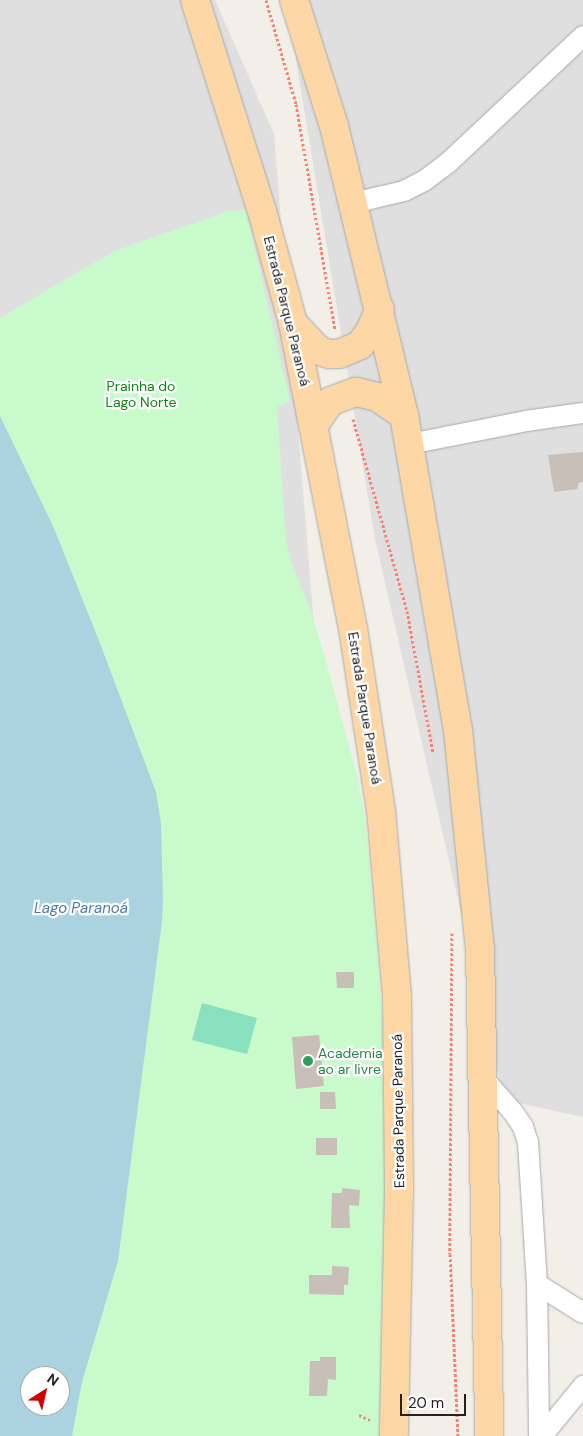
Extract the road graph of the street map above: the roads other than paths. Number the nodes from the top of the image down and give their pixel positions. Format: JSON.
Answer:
{"nodes":[{"id":1,"x":195,"y":0,"type":"edge"},
{"id":2,"x":294,"y":0,"type":"edge"},
{"id":3,"x":583,"y":36,"type":"edge"},
{"id":4,"x":353,"y":203,"type":"junction"},
{"id":5,"x":380,"y":309,"type":"junction"},
{"id":6,"x":293,"y":323,"type":"junction"},
{"id":7,"x":583,"y":414,"type":"edge"},
{"id":8,"x":404,"y":415,"type":"junction"},
{"id":9,"x":314,"y":425,"type":"junction"},
{"id":10,"x":410,"y":444,"type":"junction"},
{"id":11,"x":483,"y":1078,"type":"junction"},
{"id":12,"x":537,"y":1284,"type":"junction"},
{"id":13,"x":583,"y":1313,"type":"edge"},
{"id":14,"x":583,"y":1386,"type":"edge"},
{"id":15,"x":394,"y":1436,"type":"edge"},
{"id":16,"x":489,"y":1436,"type":"edge"},
{"id":17,"x":540,"y":1436,"type":"edge"}],
"edges":[{"from":1,"to":6,"type":"main road","name":"Estrada Parque Paranoá"},
{"from":2,"to":4,"type":"main road"},
{"from":3,"to":4,"type":"street"},
{"from":4,"to":5,"type":"main road"},
{"from":5,"to":6,"type":"main road"},
{"from":5,"to":8,"type":"main road"},
{"from":6,"to":9,"type":"main road","name":"Estrada Parque Paranoá"},
{"from":7,"to":10,"type":"street"},
{"from":8,"to":9,"type":"main road"},
{"from":8,"to":10,"type":"main road"},
{"from":9,"to":15,"type":"main road","name":"Estrada Parque Paranoá"},
{"from":10,"to":11,"type":"main road"},
{"from":11,"to":12,"type":"street"},
{"from":11,"to":16,"type":"main road"},
{"from":12,"to":13,"type":"street"},
{"from":12,"to":17,"type":"street"},
{"from":14,"to":17,"type":"street"}]}
